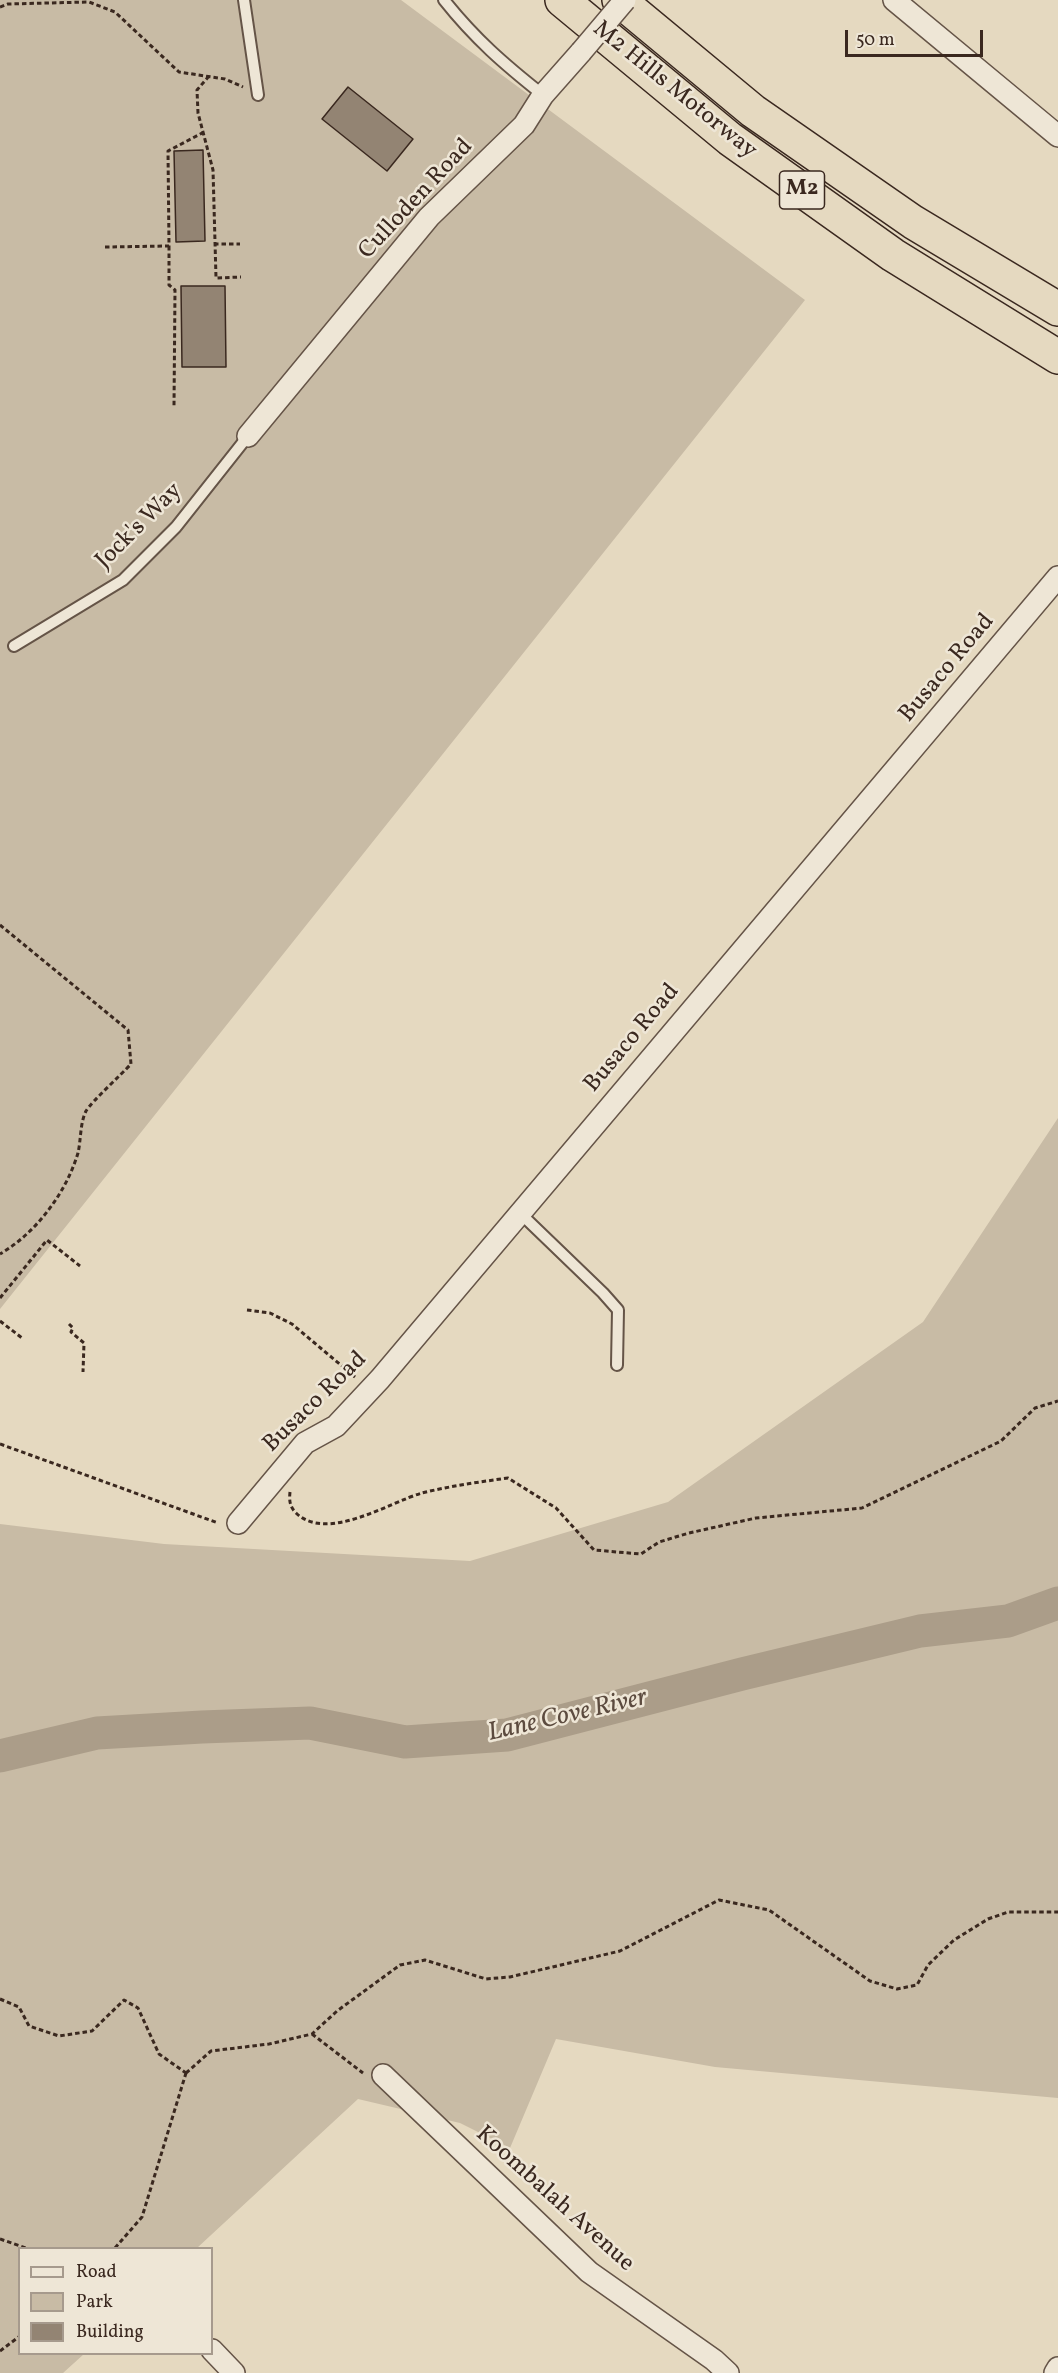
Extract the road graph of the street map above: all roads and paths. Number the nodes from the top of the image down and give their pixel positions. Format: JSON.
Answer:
{"nodes":[{"id":1,"x":244,"y":0,"type":"edge"},
{"id":2,"x":444,"y":0,"type":"edge"},
{"id":3,"x":561,"y":0,"type":"edge"},
{"id":4,"x":619,"y":0,"type":"edge"},
{"id":5,"x":625,"y":0,"type":"edge"},
{"id":6,"x":894,"y":0,"type":"edge"},
{"id":7,"x":0,"y":7,"type":"edge"},
{"id":8,"x":209,"y":76,"type":"junction"},
{"id":9,"x":258,"y":94,"type":"joint"},
{"id":10,"x":543,"y":95,"type":"junction"},
{"id":11,"x":204,"y":132,"type":"junction"},
{"id":12,"x":1058,"y":136,"type":"edge"},
{"id":13,"x":214,"y":244,"type":"junction"},
{"id":14,"x":240,"y":244,"type":"dead end"},
{"id":15,"x":169,"y":246,"type":"junction"},
{"id":16,"x":105,"y":247,"type":"dead end"},
{"id":17,"x":241,"y":277,"type":"dead end"},
{"id":18,"x":1058,"y":309,"type":"edge"},
{"id":19,"x":1058,"y":357,"type":"edge"},
{"id":20,"x":174,"y":405,"type":"dead end"},
{"id":21,"x":248,"y":436,"type":"joint"},
{"id":22,"x":1058,"y":577,"type":"edge"},
{"id":23,"x":14,"y":646,"type":"dead end"},
{"id":24,"x":0,"y":925,"type":"edge"},
{"id":25,"x":520,"y":1213,"type":"junction"},
{"id":26,"x":0,"y":1254,"type":"edge"},
{"id":27,"x":80,"y":1266,"type":"dead end"},
{"id":28,"x":0,"y":1298,"type":"edge"},
{"id":29,"x":247,"y":1310,"type":"dead end"},
{"id":30,"x":0,"y":1321,"type":"edge"},
{"id":31,"x":69,"y":1324,"type":"dead end"},
{"id":32,"x":22,"y":1338,"type":"dead end"},
{"id":33,"x":616,"y":1365,"type":"dead end"},
{"id":34,"x":83,"y":1372,"type":"dead end"},
{"id":35,"x":360,"y":1381,"type":"dead end"},
{"id":36,"x":1058,"y":1401,"type":"edge"},
{"id":37,"x":0,"y":1444,"type":"edge"},
{"id":38,"x":291,"y":1485,"type":"dead end"},
{"id":39,"x":238,"y":1523,"type":"joint"},
{"id":40,"x":1058,"y":1912,"type":"edge"},
{"id":41,"x":0,"y":1999,"type":"edge"},
{"id":42,"x":312,"y":2034,"type":"junction"},
{"id":43,"x":186,"y":2073,"type":"junction"},
{"id":44,"x":383,"y":2075,"type":"joint"},
{"id":45,"x":0,"y":2239,"type":"edge"},
{"id":46,"x":23,"y":2247,"type":"edge"},
{"id":47,"x":116,"y":2247,"type":"edge"},
{"id":48,"x":18,"y":2338,"type":"edge"},
{"id":49,"x":0,"y":2351,"type":"edge"},
{"id":50,"x":213,"y":2351,"type":"edge"},
{"id":51,"x":1058,"y":2368,"type":"edge"},
{"id":52,"x":234,"y":2373,"type":"edge"},
{"id":53,"x":728,"y":2373,"type":"edge"},
{"id":54,"x":1055,"y":2373,"type":"edge"}],
"edges":[{"from":1,"to":9,"type":"lane"},
{"from":2,"to":10,"type":"lane"},
{"from":3,"to":19,"type":"highway","name":"M2 Hills Motorway","number":"M2"},
{"from":4,"to":18,"type":"highway","name":"M2 Hills Motorway","number":"M2"},
{"from":5,"to":10,"type":"street","name":"Culloden Road","bridge":true},
{"from":6,"to":12,"type":"street"},
{"from":7,"to":8,"type":"path"},
{"from":8,"to":9,"type":"path"},
{"from":8,"to":11,"type":"path"},
{"from":10,"to":21,"type":"street","name":"Culloden Road"},
{"from":11,"to":13,"type":"path"},
{"from":11,"to":15,"type":"path"},
{"from":13,"to":14,"type":"path"},
{"from":13,"to":17,"type":"path"},
{"from":15,"to":16,"type":"path"},
{"from":15,"to":20,"type":"path"},
{"from":21,"to":23,"type":"lane","name":"Jock's Way"},
{"from":22,"to":25,"type":"street","name":"Busaco Road"},
{"from":24,"to":26,"type":"path"},
{"from":25,"to":33,"type":"lane"},
{"from":25,"to":39,"type":"street","name":"Busaco Road"},
{"from":27,"to":28,"type":"path"},
{"from":29,"to":35,"type":"path"},
{"from":30,"to":32,"type":"path"},
{"from":31,"to":34,"type":"path"},
{"from":36,"to":38,"type":"path"},
{"from":37,"to":39,"type":"path"},
{"from":40,"to":42,"type":"path"},
{"from":41,"to":43,"type":"path"},
{"from":42,"to":43,"type":"path"},
{"from":42,"to":44,"type":"path"},
{"from":43,"to":47,"type":"path"},
{"from":44,"to":53,"type":"street","name":"Koombalah Avenue"},
{"from":45,"to":46,"type":"path"},
{"from":48,"to":49,"type":"path"},
{"from":50,"to":52,"type":"street"},
{"from":51,"to":54,"type":"street"}]}
